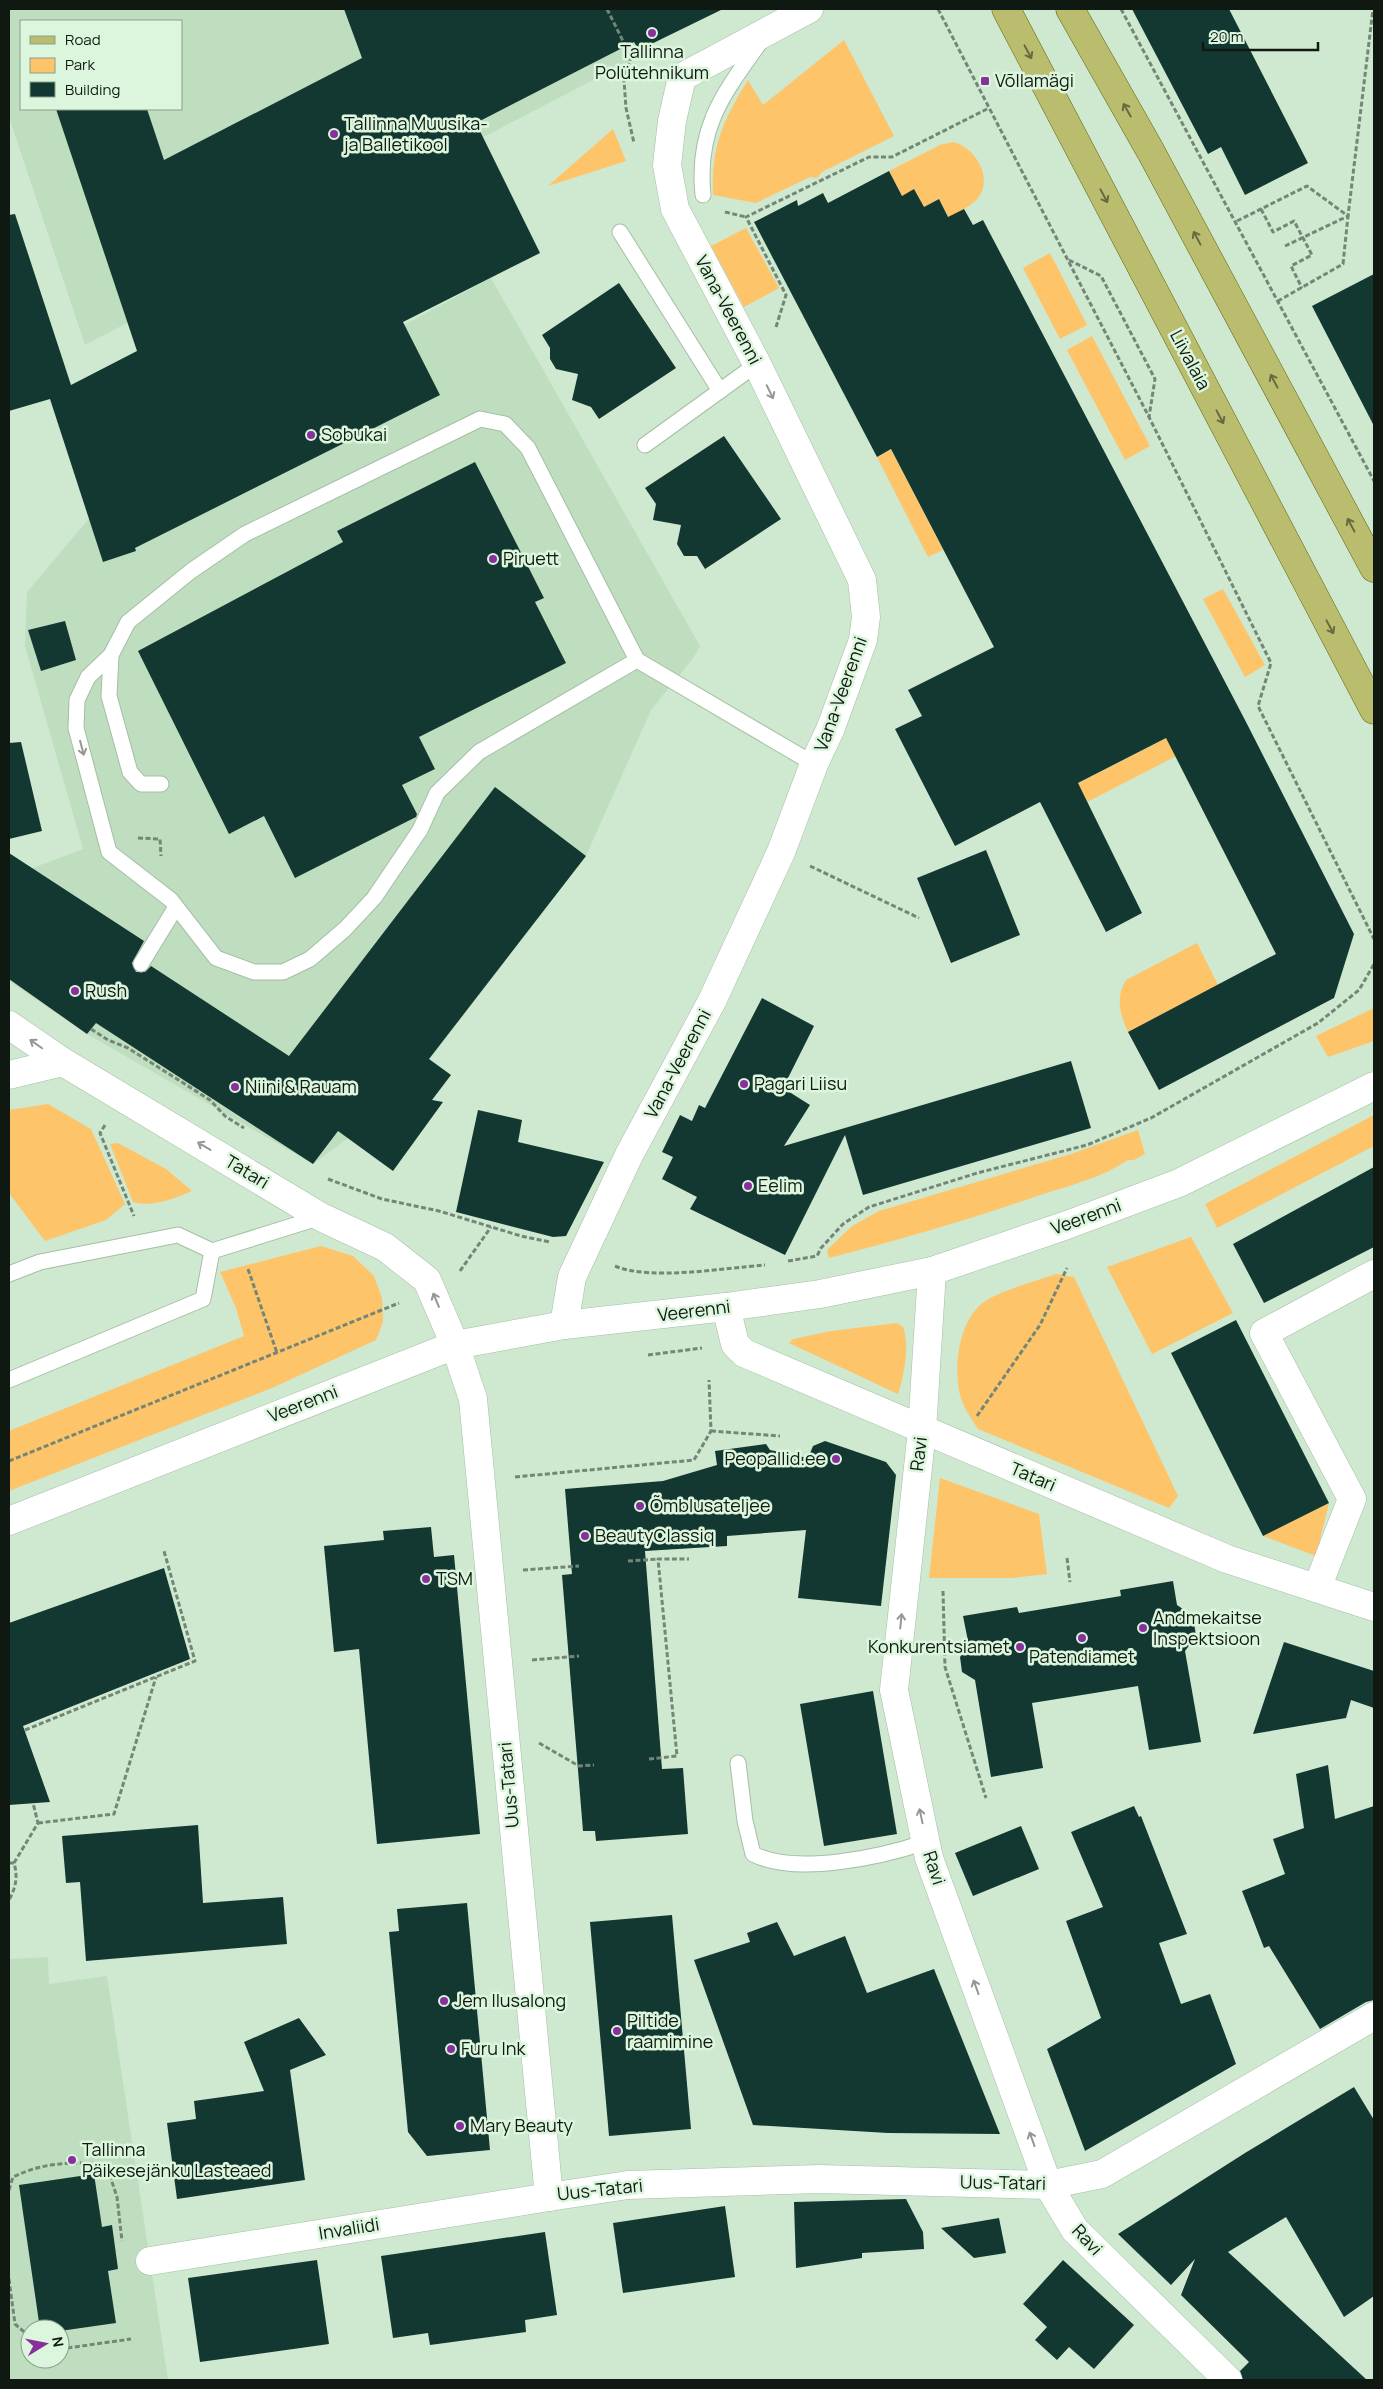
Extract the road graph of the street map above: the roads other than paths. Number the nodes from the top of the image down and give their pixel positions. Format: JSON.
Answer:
{"nodes":[{"id":1,"x":809,"y":9,"type":"edge"},
{"id":2,"x":1006,"y":9,"type":"edge"},
{"id":3,"x":1070,"y":9,"type":"edge"},
{"id":4,"x":768,"y":31,"type":"junction"},
{"id":5,"x":703,"y":195,"type":"dead end"},
{"id":6,"x":620,"y":232,"type":"dead end"},
{"id":7,"x":759,"y":369,"type":"junction"},
{"id":8,"x":720,"y":391,"type":"junction"},
{"id":9,"x":645,"y":445,"type":"dead end"},
{"id":10,"x":1374,"y":568,"type":"edge"},
{"id":11,"x":111,"y":655,"type":"junction"},
{"id":12,"x":637,"y":660,"type":"junction"},
{"id":13,"x":1374,"y":710,"type":"edge"},
{"id":14,"x":814,"y":764,"type":"junction"},
{"id":15,"x":161,"y":784,"type":"dead end"},
{"id":16,"x":176,"y":907,"type":"junction"},
{"id":17,"x":141,"y":964,"type":"dead end"},
{"id":18,"x":9,"y":1025,"type":"edge"},
{"id":19,"x":63,"y":1062,"type":"junction"},
{"id":20,"x":9,"y":1075,"type":"edge"},
{"id":21,"x":1374,"y":1086,"type":"edge"},
{"id":22,"x":321,"y":1217,"type":"junction"},
{"id":23,"x":212,"y":1251,"type":"junction"},
{"id":24,"x":932,"y":1271,"type":"junction"},
{"id":25,"x":9,"y":1274,"type":"edge"},
{"id":26,"x":1374,"y":1274,"type":"edge"},
{"id":27,"x":726,"y":1307,"type":"junction"},
{"id":28,"x":564,"y":1326,"type":"junction"},
{"id":29,"x":455,"y":1345,"type":"junction"},
{"id":30,"x":9,"y":1380,"type":"edge"},
{"id":31,"x":922,"y":1430,"type":"junction"},
{"id":32,"x":9,"y":1521,"type":"edge"},
{"id":33,"x":1316,"y":1588,"type":"junction"},
{"id":34,"x":1374,"y":1607,"type":"edge"},
{"id":35,"x":738,"y":1763,"type":"dead end"},
{"id":36,"x":926,"y":1842,"type":"junction"},
{"id":37,"x":1374,"y":2016,"type":"edge"},
{"id":38,"x":1048,"y":2185,"type":"junction"},
{"id":39,"x":549,"y":2197,"type":"junction"},
{"id":40,"x":150,"y":2261,"type":"dead end"},
{"id":41,"x":1228,"y":2380,"type":"edge"}],
"edges":[{"from":1,"to":4,"type":"street","name":"Vana-Veerenni"},
{"from":2,"to":13,"type":"main road","name":"Liivalaia","one_way":true},
{"from":10,"to":3,"type":"main road","one_way":true},
{"from":4,"to":5,"type":"lane"},
{"from":4,"to":7,"type":"street","name":"Vana-Veerenni"},
{"from":6,"to":8,"type":"lane"},
{"from":7,"to":8,"type":"lane"},
{"from":7,"to":14,"type":"street","name":"Vana-Veerenni","one_way":true},
{"from":8,"to":9,"type":"lane"},
{"from":11,"to":12,"type":"lane"},
{"from":11,"to":15,"type":"lane"},
{"from":11,"to":16,"type":"lane","one_way":true},
{"from":12,"to":14,"type":"lane"},
{"from":12,"to":16,"type":"lane"},
{"from":14,"to":28,"type":"street","name":"Vana-Veerenni"},
{"from":16,"to":17,"type":"lane"},
{"from":19,"to":18,"type":"street","name":"Tatari","one_way":true},
{"from":19,"to":20,"type":"street"},
{"from":22,"to":19,"type":"street","name":"Tatari","one_way":true},
{"from":21,"to":24,"type":"street","name":"Veerenni"},
{"from":22,"to":23,"type":"lane"},
{"from":29,"to":22,"type":"street","name":"Tatari","one_way":true},
{"from":23,"to":25,"type":"lane"},
{"from":23,"to":30,"type":"lane"},
{"from":24,"to":27,"type":"street","name":"Veerenni"},
{"from":24,"to":31,"type":"street","name":"Ravi"},
{"from":26,"to":33,"type":"street"},
{"from":27,"to":28,"type":"street","name":"Veerenni"},
{"from":27,"to":31,"type":"street","name":"Tatari"},
{"from":28,"to":29,"type":"street","name":"Veerenni"},
{"from":29,"to":32,"type":"street","name":"Veerenni"},
{"from":29,"to":39,"type":"street","name":"Uus-Tatari"},
{"from":31,"to":33,"type":"street","name":"Tatari"},
{"from":36,"to":31,"type":"street","name":"Ravi","one_way":true},
{"from":33,"to":34,"type":"street","name":"Tatari"},
{"from":35,"to":36,"type":"lane"},
{"from":38,"to":36,"type":"street","name":"Ravi","one_way":true},
{"from":37,"to":38,"type":"street","name":"Uus-Tatari"},
{"from":38,"to":39,"type":"street","name":"Uus-Tatari"},
{"from":38,"to":41,"type":"street","name":"Ravi"},
{"from":39,"to":40,"type":"street","name":"Invaliidi"}]}
